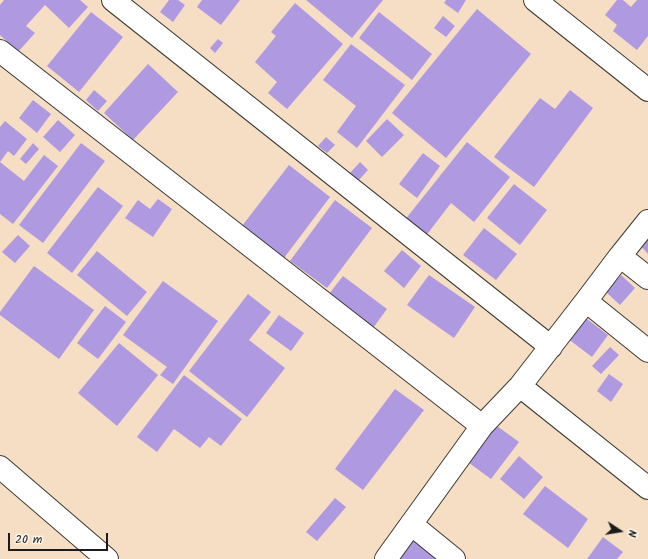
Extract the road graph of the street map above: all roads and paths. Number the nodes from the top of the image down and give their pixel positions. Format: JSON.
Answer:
{"nodes":[{"id":1,"x":113,"y":0,"type":"edge"},
{"id":2,"x":535,"y":0,"type":"edge"},
{"id":3,"x":0,"y":51,"type":"edge"},
{"id":4,"x":648,"y":90,"type":"edge"},
{"id":5,"x":648,"y":221,"type":"edge"},
{"id":6,"x":620,"y":256,"type":"junction"},
{"id":7,"x":648,"y":278,"type":"edge"},
{"id":8,"x":586,"y":301,"type":"junction"},
{"id":9,"x":551,"y":347,"type":"junction"},
{"id":10,"x":648,"y":351,"type":"edge"},
{"id":11,"x":520,"y":386,"type":"junction"},
{"id":12,"x":482,"y":426,"type":"junction"},
{"id":13,"x":0,"y":467,"type":"edge"},
{"id":14,"x":648,"y":488,"type":"edge"},
{"id":15,"x":411,"y":524,"type":"junction"},
{"id":16,"x":107,"y":559,"type":"edge"},
{"id":17,"x":386,"y":559,"type":"edge"},
{"id":18,"x":454,"y":559,"type":"edge"}],
"edges":[{"from":1,"to":9,"type":"street"},
{"from":2,"to":4,"type":"street"},
{"from":3,"to":12,"type":"street"},
{"from":5,"to":6,"type":"street"},
{"from":6,"to":7,"type":"street"},
{"from":6,"to":8,"type":"street"},
{"from":8,"to":9,"type":"street"},
{"from":8,"to":10,"type":"street"},
{"from":9,"to":11,"type":"street"},
{"from":11,"to":12,"type":"street"},
{"from":11,"to":14,"type":"street"},
{"from":12,"to":15,"type":"street"},
{"from":13,"to":16,"type":"street"},
{"from":15,"to":17,"type":"street"},
{"from":15,"to":18,"type":"street"}]}
